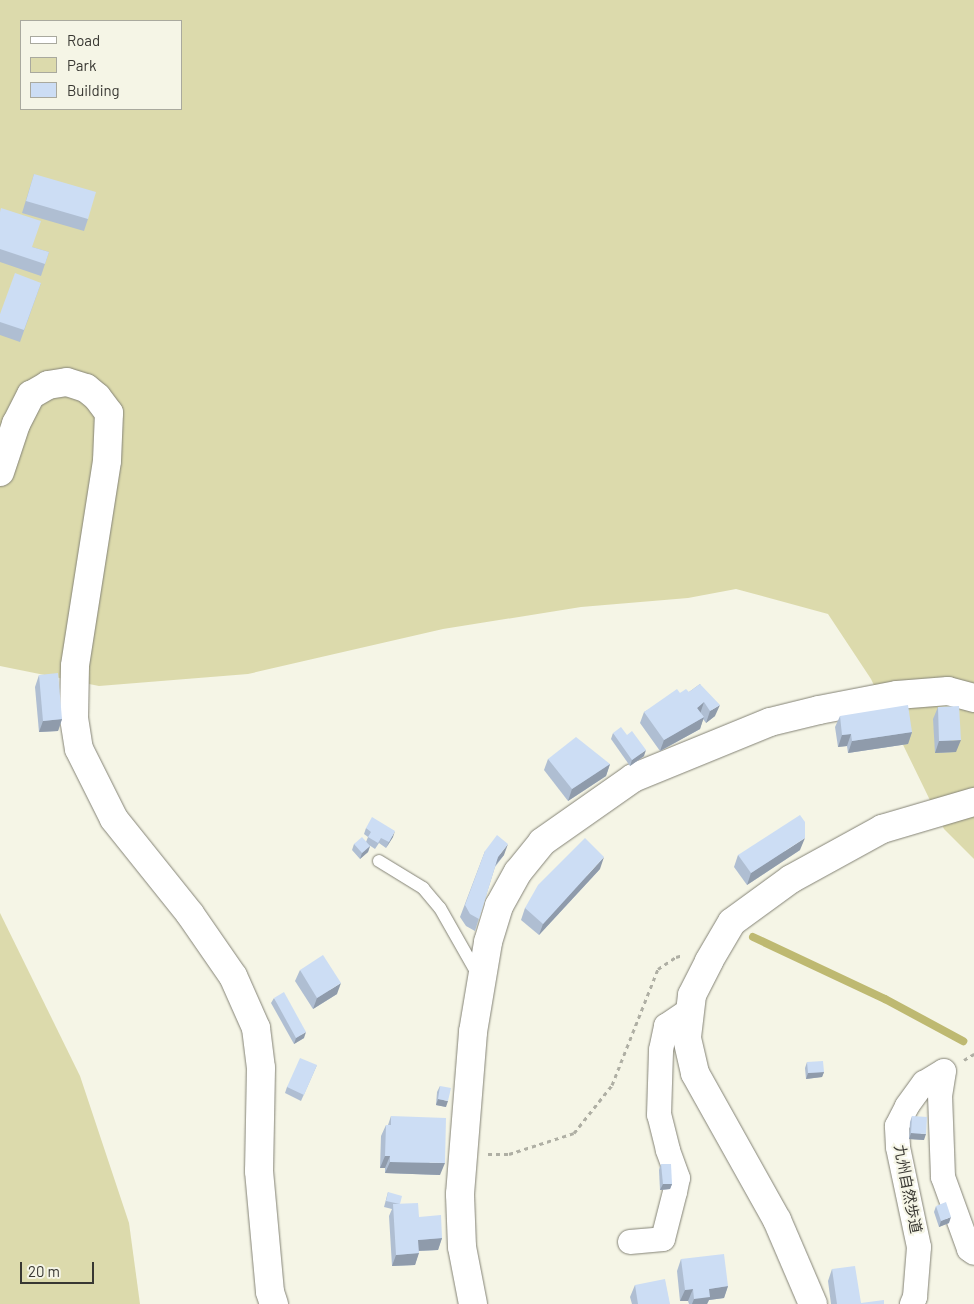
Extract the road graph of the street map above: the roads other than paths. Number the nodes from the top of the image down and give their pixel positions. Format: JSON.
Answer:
{"nodes":[{"id":1,"x":0,"y":472,"type":"edge"},
{"id":2,"x":974,"y":698,"type":"edge"},
{"id":3,"x":974,"y":802,"type":"edge"},
{"id":4,"x":379,"y":861,"type":"dead end"},
{"id":5,"x":481,"y":980,"type":"junction"},
{"id":6,"x":690,"y":1010,"type":"junction"},
{"id":7,"x":630,"y":1242,"type":"dead end"},
{"id":8,"x":974,"y":1253,"type":"edge"},
{"id":9,"x":274,"y":1304,"type":"edge"},
{"id":10,"x":473,"y":1304,"type":"edge"},
{"id":11,"x":814,"y":1304,"type":"edge"},
{"id":12,"x":912,"y":1304,"type":"edge"}],
"edges":[{"from":1,"to":9,"type":"street"},
{"from":2,"to":5,"type":"street"},
{"from":3,"to":6,"type":"street"},
{"from":4,"to":5,"type":"lane"},
{"from":5,"to":10,"type":"street"},
{"from":6,"to":7,"type":"street"},
{"from":6,"to":11,"type":"street"},
{"from":8,"to":12,"type":"street","name":"九州自然歩道"}]}
